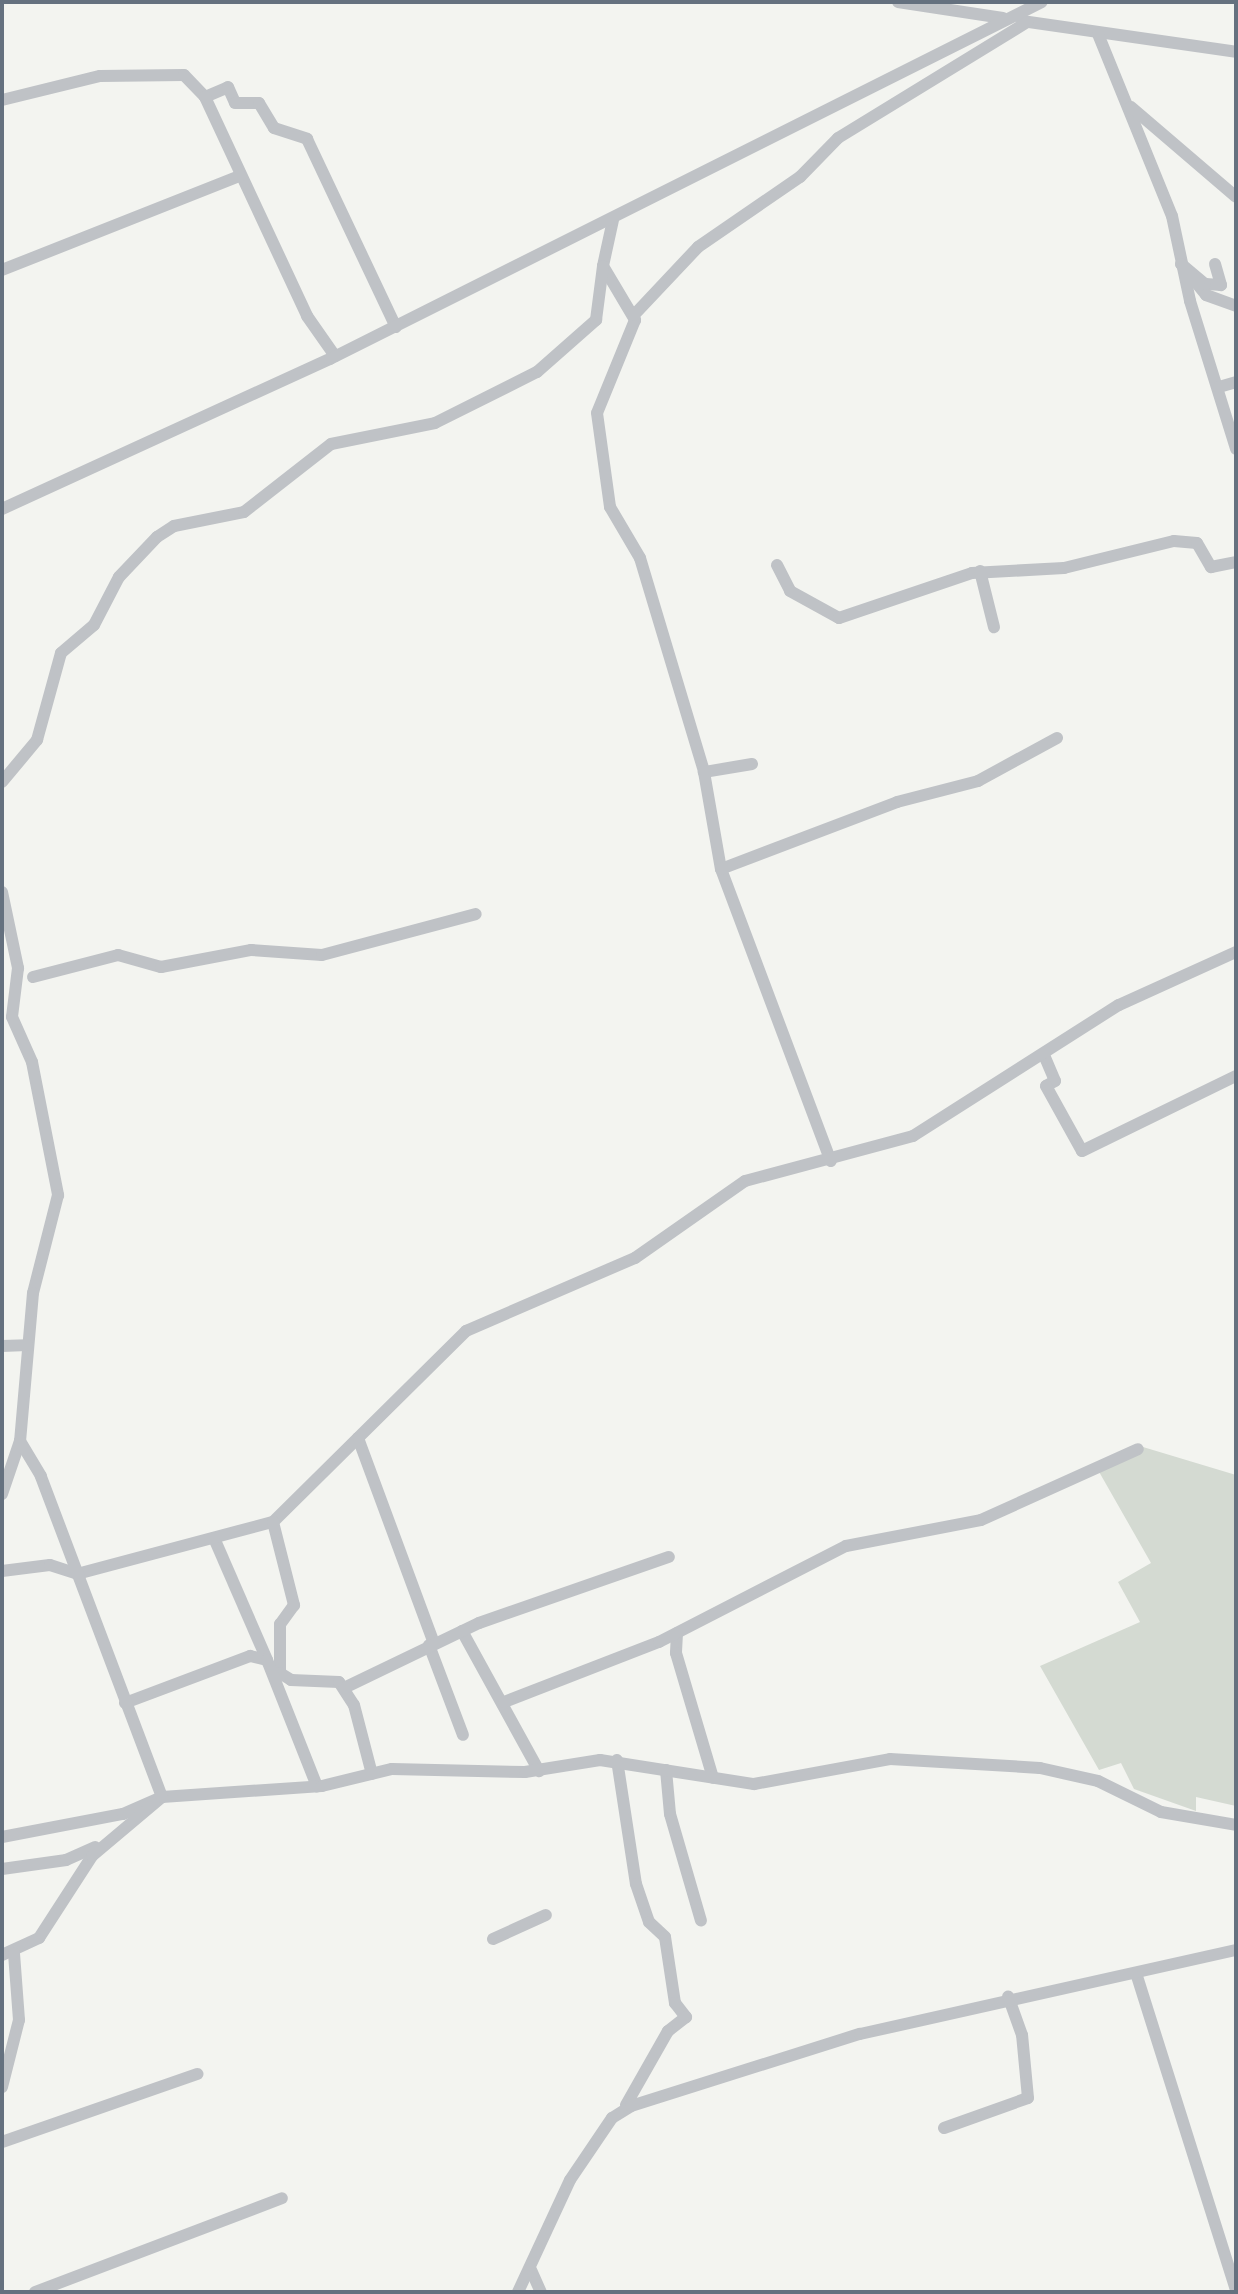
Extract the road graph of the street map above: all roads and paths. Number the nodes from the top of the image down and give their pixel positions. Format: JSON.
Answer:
{"nodes":[{"id":1,"x":898,"y":2,"type":"edge"},
{"id":2,"x":1042,"y":2,"type":"edge"},
{"id":3,"x":1004,"y":18,"type":"junction"},
{"id":4,"x":1027,"y":22,"type":"junction"},
{"id":5,"x":1098,"y":34,"type":"junction"},
{"id":6,"x":1236,"y":52,"type":"edge"},
{"id":7,"x":205,"y":97,"type":"junction"},
{"id":8,"x":2,"y":100,"type":"edge"},
{"id":9,"x":1128,"y":105,"type":"junction"},
{"id":10,"x":240,"y":176,"type":"junction"},
{"id":11,"x":1236,"y":197,"type":"edge"},
{"id":12,"x":613,"y":220,"type":"junction"},
{"id":13,"x":1181,"y":264,"type":"junction"},
{"id":14,"x":1215,"y":264,"type":"dead end"},
{"id":15,"x":603,"y":266,"type":"junction"},
{"id":16,"x":2,"y":270,"type":"edge"},
{"id":17,"x":1236,"y":306,"type":"edge"},
{"id":18,"x":634,"y":315,"type":"junction"},
{"id":19,"x":396,"y":327,"type":"junction"},
{"id":20,"x":335,"y":356,"type":"junction"},
{"id":21,"x":1236,"y":382,"type":"edge"},
{"id":22,"x":1219,"y":387,"type":"junction"},
{"id":23,"x":1236,"y":449,"type":"edge"},
{"id":24,"x":2,"y":509,"type":"edge"},
{"id":25,"x":1236,"y":562,"type":"edge"},
{"id":26,"x":777,"y":565,"type":"dead end"},
{"id":27,"x":980,"y":571,"type":"junction"},
{"id":28,"x":994,"y":627,"type":"dead end"},
{"id":29,"x":1057,"y":738,"type":"dead end"},
{"id":30,"x":752,"y":764,"type":"dead end"},
{"id":31,"x":704,"y":772,"type":"junction"},
{"id":32,"x":2,"y":782,"type":"edge"},
{"id":33,"x":721,"y":869,"type":"junction"},
{"id":34,"x":2,"y":892,"type":"edge"},
{"id":35,"x":476,"y":914,"type":"dead end"},
{"id":36,"x":1236,"y":952,"type":"edge"},
{"id":37,"x":33,"y":977,"type":"dead end"},
{"id":38,"x":1044,"y":1055,"type":"junction"},
{"id":39,"x":1236,"y":1076,"type":"edge"},
{"id":40,"x":831,"y":1161,"type":"junction"},
{"id":41,"x":27,"y":1345,"type":"junction"},
{"id":42,"x":2,"y":1346,"type":"edge"},
{"id":43,"x":358,"y":1438,"type":"junction"},
{"id":44,"x":20,"y":1441,"type":"junction"},
{"id":45,"x":1138,"y":1449,"type":"dead end"},
{"id":46,"x":2,"y":1494,"type":"edge"},
{"id":47,"x":273,"y":1522,"type":"junction"},
{"id":48,"x":214,"y":1538,"type":"junction"},
{"id":49,"x":669,"y":1557,"type":"dead end"},
{"id":50,"x":2,"y":1571,"type":"edge"},
{"id":51,"x":77,"y":1574,"type":"junction"},
{"id":52,"x":462,"y":1631,"type":"junction"},
{"id":53,"x":677,"y":1633,"type":"junction"},
{"id":54,"x":432,"y":1644,"type":"junction"},
{"id":55,"x":267,"y":1660,"type":"junction"},
{"id":56,"x":344,"y":1688,"type":"junction"},
{"id":57,"x":504,"y":1702,"type":"junction"},
{"id":58,"x":125,"y":1703,"type":"junction"},
{"id":59,"x":463,"y":1735,"type":"dead end"},
{"id":60,"x":617,"y":1760,"type":"junction"},
{"id":61,"x":666,"y":1770,"type":"junction"},
{"id":62,"x":539,"y":1771,"type":"junction"},
{"id":63,"x":372,"y":1774,"type":"junction"},
{"id":64,"x":713,"y":1778,"type":"junction"},
{"id":65,"x":317,"y":1786,"type":"junction"},
{"id":66,"x":162,"y":1797,"type":"junction"},
{"id":67,"x":1236,"y":1825,"type":"edge"},
{"id":68,"x":2,"y":1837,"type":"edge"},
{"id":69,"x":105,"y":1842,"type":"junction"},
{"id":70,"x":2,"y":1869,"type":"edge"},
{"id":71,"x":546,"y":1915,"type":"dead end"},
{"id":72,"x":701,"y":1921,"type":"dead end"},
{"id":73,"x":493,"y":1939,"type":"dead end"},
{"id":74,"x":1236,"y":1950,"type":"edge"},
{"id":75,"x":8,"y":1954,"type":"edge"},
{"id":76,"x":1136,"y":1973,"type":"junction"},
{"id":77,"x":1008,"y":1996,"type":"junction"},
{"id":78,"x":197,"y":2074,"type":"dead end"},
{"id":79,"x":2,"y":2087,"type":"edge"},
{"id":80,"x":621,"y":2111,"type":"junction"},
{"id":81,"x":944,"y":2128,"type":"dead end"},
{"id":82,"x":2,"y":2142,"type":"edge"},
{"id":83,"x":282,"y":2198,"type":"dead end"},
{"id":84,"x":531,"y":2270,"type":"junction"},
{"id":85,"x":1236,"y":2290,"type":"edge"},
{"id":86,"x":35,"y":2292,"type":"edge"},
{"id":87,"x":518,"y":2292,"type":"edge"},
{"id":88,"x":541,"y":2292,"type":"edge"}],
"edges":[{"from":1,"to":3,"type":"street"},
{"from":2,"to":3,"type":"street"},
{"from":3,"to":4,"type":"street"},
{"from":3,"to":12,"type":"street"},
{"from":4,"to":5,"type":"street"},
{"from":4,"to":18,"type":"street"},
{"from":5,"to":6,"type":"street"},
{"from":5,"to":9,"type":"street"},
{"from":7,"to":8,"type":"street"},
{"from":7,"to":10,"type":"street"},
{"from":7,"to":19,"type":"street"},
{"from":9,"to":11,"type":"street"},
{"from":9,"to":13,"type":"street"},
{"from":10,"to":16,"type":"street"},
{"from":10,"to":20,"type":"street"},
{"from":12,"to":15,"type":"street"},
{"from":12,"to":19,"type":"street"},
{"from":13,"to":14,"type":"street"},
{"from":13,"to":17,"type":"street"},
{"from":13,"to":22,"type":"street"},
{"from":15,"to":18,"type":"street"},
{"from":15,"to":32,"type":"street"},
{"from":18,"to":31,"type":"street"},
{"from":19,"to":20,"type":"street"},
{"from":20,"to":24,"type":"street"},
{"from":21,"to":22,"type":"street"},
{"from":22,"to":23,"type":"street"},
{"from":25,"to":27,"type":"street"},
{"from":26,"to":27,"type":"street"},
{"from":27,"to":28,"type":"street"},
{"from":29,"to":33,"type":"street"},
{"from":30,"to":31,"type":"street"},
{"from":31,"to":33,"type":"street"},
{"from":33,"to":40,"type":"street"},
{"from":34,"to":41,"type":"street"},
{"from":35,"to":37,"type":"street"},
{"from":36,"to":38,"type":"street"},
{"from":38,"to":39,"type":"street"},
{"from":38,"to":40,"type":"street"},
{"from":40,"to":43,"type":"street"},
{"from":41,"to":42,"type":"street"},
{"from":41,"to":44,"type":"street"},
{"from":43,"to":47,"type":"street"},
{"from":43,"to":54,"type":"street"},
{"from":44,"to":46,"type":"street"},
{"from":44,"to":51,"type":"street"},
{"from":45,"to":53,"type":"street"},
{"from":47,"to":48,"type":"street"},
{"from":47,"to":56,"type":"street"},
{"from":48,"to":51,"type":"street"},
{"from":48,"to":55,"type":"street"},
{"from":49,"to":52,"type":"street"},
{"from":50,"to":51,"type":"street"},
{"from":51,"to":58,"type":"street"},
{"from":52,"to":54,"type":"street"},
{"from":52,"to":57,"type":"street"},
{"from":53,"to":57,"type":"street"},
{"from":53,"to":64,"type":"street"},
{"from":54,"to":56,"type":"street"},
{"from":54,"to":59,"type":"street"},
{"from":55,"to":58,"type":"street"},
{"from":55,"to":65,"type":"street"},
{"from":56,"to":63,"type":"street"},
{"from":57,"to":62,"type":"street"},
{"from":58,"to":66,"type":"street"},
{"from":60,"to":61,"type":"street"},
{"from":60,"to":62,"type":"street"},
{"from":60,"to":80,"type":"street"},
{"from":61,"to":64,"type":"street"},
{"from":61,"to":72,"type":"street"},
{"from":62,"to":63,"type":"street"},
{"from":63,"to":65,"type":"street"},
{"from":64,"to":67,"type":"street"},
{"from":65,"to":66,"type":"street"},
{"from":66,"to":68,"type":"street"},
{"from":66,"to":69,"type":"street"},
{"from":69,"to":70,"type":"street"},
{"from":69,"to":75,"type":"street"},
{"from":71,"to":73,"type":"street"},
{"from":74,"to":76,"type":"street"},
{"from":75,"to":79,"type":"street"},
{"from":76,"to":77,"type":"street"},
{"from":76,"to":85,"type":"street"},
{"from":77,"to":80,"type":"street"},
{"from":77,"to":81,"type":"street"},
{"from":78,"to":82,"type":"street"},
{"from":80,"to":84,"type":"street"},
{"from":83,"to":86,"type":"street"},
{"from":84,"to":87,"type":"street"},
{"from":84,"to":88,"type":"street"}]}
